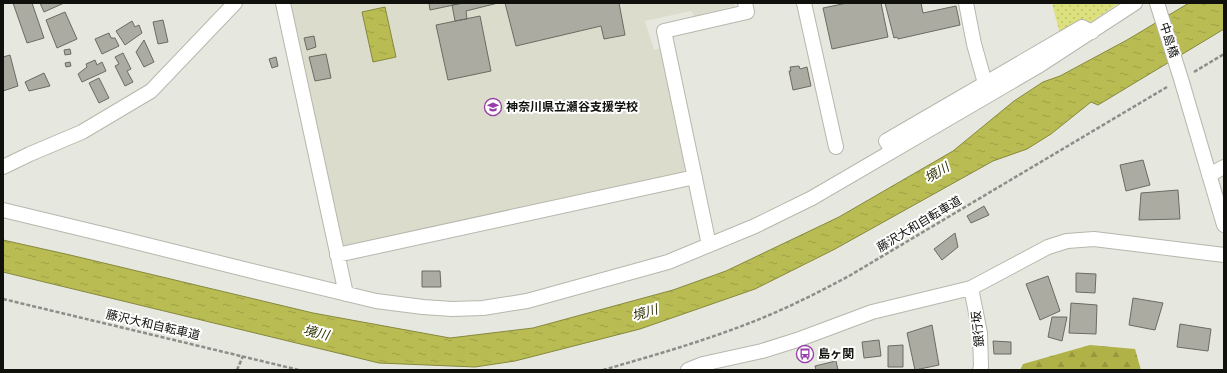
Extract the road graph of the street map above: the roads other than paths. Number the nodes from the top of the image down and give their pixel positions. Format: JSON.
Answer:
{"nodes":[{"id":1,"x":235,"y":3,"type":"edge"},
{"id":2,"x":283,"y":3,"type":"edge"},
{"id":3,"x":745,"y":3,"type":"edge"},
{"id":4,"x":804,"y":3,"type":"edge"},
{"id":5,"x":966,"y":3,"type":"edge"},
{"id":6,"x":1135,"y":3,"type":"edge"},
{"id":7,"x":1157,"y":3,"type":"edge"},
{"id":8,"x":1092,"y":32,"type":"junction"},
{"id":9,"x":985,"y":82,"type":"junction"},
{"id":10,"x":836,"y":147,"type":"dead end"},
{"id":11,"x":892,"y":151,"type":"junction"},
{"id":12,"x":3,"y":167,"type":"edge"},
{"id":13,"x":1224,"y":167,"type":"edge"},
{"id":14,"x":1209,"y":175,"type":"junction"},
{"id":15,"x":695,"y":177,"type":"junction"},
{"id":16,"x":3,"y":210,"type":"edge"},
{"id":17,"x":1224,"y":225,"type":"edge"},
{"id":18,"x":709,"y":245,"type":"junction"},
{"id":19,"x":337,"y":255,"type":"junction"},
{"id":20,"x":1224,"y":255,"type":"edge"},
{"id":21,"x":971,"y":288,"type":"junction"},
{"id":22,"x":346,"y":294,"type":"junction"},
{"id":23,"x":688,"y":370,"type":"edge"},
{"id":24,"x":980,"y":370,"type":"edge"}],
"edges":[{"from":1,"to":12,"type":"street"},
{"from":2,"to":19,"type":"street"},
{"from":3,"to":15,"type":"street"},
{"from":4,"to":10,"type":"street"},
{"from":5,"to":9,"type":"street"},
{"from":6,"to":8,"type":"street"},
{"from":7,"to":14,"type":"street","name":"中島橋"},
{"from":8,"to":9,"type":"street"},
{"from":8,"to":11,"type":"street"},
{"from":9,"to":11,"type":"street"},
{"from":11,"to":18,"type":"street"},
{"from":13,"to":14,"type":"street"},
{"from":14,"to":17,"type":"street","name":"中島橋"},
{"from":15,"to":18,"type":"street"},
{"from":15,"to":19,"type":"street"},
{"from":16,"to":22,"type":"street"},
{"from":18,"to":22,"type":"street"},
{"from":19,"to":22,"type":"street"},
{"from":20,"to":21,"type":"street"},
{"from":21,"to":23,"type":"street"},
{"from":21,"to":24,"type":"street","name":"銀行坂"}]}
